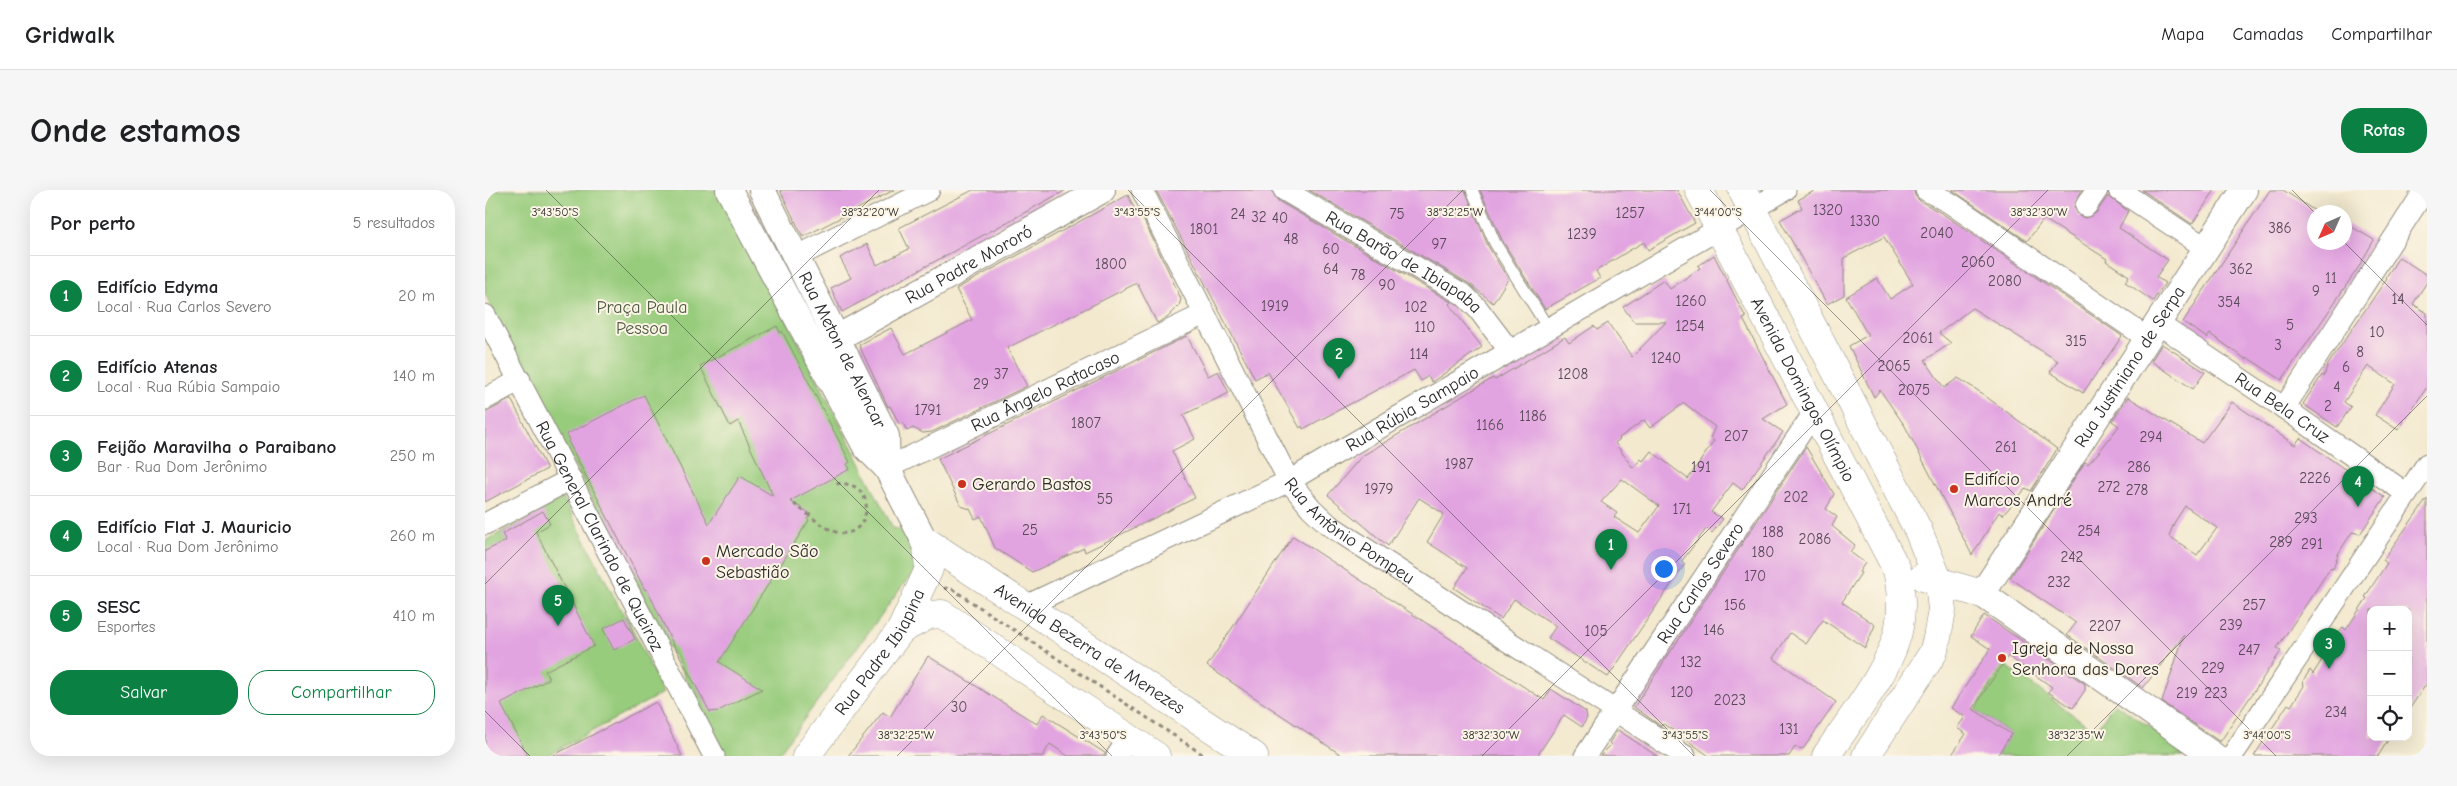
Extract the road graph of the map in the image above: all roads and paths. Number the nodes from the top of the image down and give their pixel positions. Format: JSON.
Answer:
{"nodes":[{"id":1,"x":729,"y":190,"type":"edge"},
{"id":2,"x":762,"y":190,"type":"edge"},
{"id":3,"x":929,"y":190,"type":"edge"},
{"id":4,"x":1102,"y":190,"type":"edge"},
{"id":5,"x":1142,"y":190,"type":"edge"},
{"id":6,"x":1284,"y":190,"type":"edge"},
{"id":7,"x":1472,"y":190,"type":"edge"},
{"id":8,"x":1699,"y":190,"type":"edge"},
{"id":9,"x":1785,"y":190,"type":"edge"},
{"id":10,"x":1926,"y":190,"type":"edge"},
{"id":11,"x":2119,"y":190,"type":"edge"},
{"id":12,"x":2244,"y":190,"type":"edge"},
{"id":13,"x":2425,"y":190,"type":"edge"},
{"id":14,"x":1747,"y":200,"type":"edge"},
{"id":15,"x":1719,"y":229,"type":"junction"},
{"id":16,"x":2206,"y":248,"type":"junction"},
{"id":17,"x":796,"y":257,"type":"junction"},
{"id":18,"x":1204,"y":314,"type":"junction"},
{"id":19,"x":485,"y":315,"type":"edge"},
{"id":20,"x":1548,"y":328,"type":"junction"},
{"id":21,"x":2152,"y":331,"type":"junction"},
{"id":22,"x":837,"y":338,"type":"junction"},
{"id":23,"x":1509,"y":350,"type":"junction"},
{"id":24,"x":520,"y":380,"type":"junction"},
{"id":25,"x":485,"y":399,"type":"edge"},
{"id":26,"x":2285,"y":408,"type":"junction"},
{"id":27,"x":1815,"y":411,"type":"junction"},
{"id":28,"x":1834,"y":449,"type":"junction"},
{"id":29,"x":2427,"y":464,"type":"edge"},
{"id":30,"x":887,"y":468,"type":"junction"},
{"id":31,"x":571,"y":479,"type":"junction"},
{"id":32,"x":1289,"y":481,"type":"junction"},
{"id":33,"x":834,"y":484,"type":"dead end"},
{"id":34,"x":2407,"y":494,"type":"junction"},
{"id":35,"x":794,"y":504,"type":"dead end"},
{"id":36,"x":485,"y":524,"type":"edge"},
{"id":37,"x":924,"y":540,"type":"junction"},
{"id":38,"x":1939,"y":582,"type":"junction"},
{"id":39,"x":993,"y":584,"type":"junction"},
{"id":40,"x":952,"y":589,"type":"dead end"},
{"id":41,"x":1982,"y":594,"type":"junction"},
{"id":42,"x":1026,"y":606,"type":"junction"},
{"id":43,"x":1942,"y":610,"type":"junction"},
{"id":44,"x":970,"y":617,"type":"junction"},
{"id":45,"x":1899,"y":628,"type":"junction"},
{"id":46,"x":901,"y":630,"type":"junction"},
{"id":47,"x":1614,"y":711,"type":"junction"},
{"id":48,"x":1123,"y":747,"type":"edge"},
{"id":49,"x":714,"y":756,"type":"edge"},
{"id":50,"x":806,"y":756,"type":"edge"},
{"id":51,"x":1156,"y":756,"type":"edge"},
{"id":52,"x":1205,"y":756,"type":"edge"},
{"id":53,"x":1254,"y":756,"type":"edge"},
{"id":54,"x":1585,"y":756,"type":"edge"},
{"id":55,"x":1685,"y":756,"type":"edge"},
{"id":56,"x":1826,"y":756,"type":"edge"},
{"id":57,"x":1866,"y":756,"type":"edge"},
{"id":58,"x":2214,"y":756,"type":"edge"},
{"id":59,"x":2232,"y":756,"type":"edge"}],
"edges":[{"from":1,"to":30,"type":"street"},
{"from":2,"to":17,"type":"street","name":"Rua Meton de Alencar"},
{"from":3,"to":17,"type":"street"},
{"from":4,"to":22,"type":"street","name":"Rua Padre Mororó"},
{"from":5,"to":18,"type":"street","name":"Rua Antônio Pompeu"},
{"from":6,"to":23,"type":"street","name":"Rua Barão de Ibiapaba"},
{"from":7,"to":20,"type":"lane"},
{"from":8,"to":15,"type":"main road","name":"Avenida Domingos Olímpio"},
{"from":9,"to":14,"type":"street","name":"Rua Rúbia Sampaio"},
{"from":10,"to":21,"type":"street","name":"Rua Bela Cruz"},
{"from":11,"to":16,"type":"street"},
{"from":12,"to":16,"type":"street","name":"Rua Justiniano de Serpa"},
{"from":13,"to":26,"type":"street"},
{"from":14,"to":15,"type":"street","name":"Rua Rúbia Sampaio"},
{"from":14,"to":38,"type":"main road","name":"Avenida Domingos Olímpio"},
{"from":15,"to":20,"type":"street","name":"Rua Rúbia Sampaio"},
{"from":15,"to":27,"type":"main road","name":"Avenida Domingos Olímpio"},
{"from":16,"to":21,"type":"street","name":"Rua Justiniano de Serpa"},
{"from":17,"to":22,"type":"street","name":"Rua Meton de Alencar"},
{"from":18,"to":30,"type":"street","name":"Rua Ângelo Ratacaso"},
{"from":18,"to":32,"type":"street","name":"Rua Antônio Pompeu"},
{"from":19,"to":24,"type":"street","name":"Rua General Clarindo de Queiroz"},
{"from":20,"to":23,"type":"street","name":"Rua Rúbia Sampaio"},
{"from":21,"to":26,"type":"street","name":"Rua Bela Cruz"},
{"from":21,"to":41,"type":"street","name":"Rua Justiniano de Serpa"},
{"from":22,"to":30,"type":"street","name":"Rua Meton de Alencar"},
{"from":23,"to":32,"type":"street","name":"Rua Rúbia Sampaio"},
{"from":24,"to":25,"type":"street"},
{"from":24,"to":31,"type":"street","name":"Rua General Clarindo de Queiroz"},
{"from":26,"to":34,"type":"street","name":"Rua Bela Cruz"},
{"from":27,"to":28,"type":"main road","name":"Avenida Domingos Olímpio"},
{"from":27,"to":47,"type":"street","name":"Rua Carlos Severo"},
{"from":28,"to":38,"type":"main road"},
{"from":28,"to":45,"type":"main road","name":"Avenida Domingos Olímpio"},
{"from":29,"to":34,"type":"street"},
{"from":30,"to":37,"type":"street","name":"Rua Meton de Alencar"},
{"from":31,"to":36,"type":"street"},
{"from":31,"to":49,"type":"street","name":"Rua General Clarindo de Queiroz"},
{"from":32,"to":42,"type":"street","name":"Rua Rúbia Sampaio"},
{"from":32,"to":47,"type":"street","name":"Rua Antônio Pompeu"},
{"from":33,"to":35,"type":"path"},
{"from":34,"to":59,"type":"street"},
{"from":37,"to":39,"type":"main road","name":"Avenida Bezerra de Menezes"},
{"from":37,"to":46,"type":"main road","name":"Rua Padre Ibiapina"},
{"from":38,"to":41,"type":"main road"},
{"from":38,"to":43,"type":"main road"},
{"from":39,"to":42,"type":"main road","name":"Avenida Bezerra de Menezes"},
{"from":39,"to":44,"type":"path"},
{"from":40,"to":44,"type":"path","name":"Avenida Bezerra de Menezes"},
{"from":41,"to":43,"type":"main road"},
{"from":41,"to":58,"type":"street"},
{"from":42,"to":53,"type":"main road","name":"Avenida Bezerra de Menezes"},
{"from":43,"to":45,"type":"main road"},
{"from":43,"to":57,"type":"main road"},
{"from":44,"to":46,"type":"main road"},
{"from":44,"to":48,"type":"main road"},
{"from":44,"to":52,"type":"path","name":"Avenida Bezerra de Menezes"},
{"from":45,"to":56,"type":"main road"},
{"from":46,"to":50,"type":"main road","name":"Rua Padre Ibiapina"},
{"from":47,"to":54,"type":"street","name":"Rua Carlos Severo"},
{"from":47,"to":55,"type":"street","name":"Rua Antônio Pompeu"},
{"from":48,"to":51,"type":"main road"}]}
